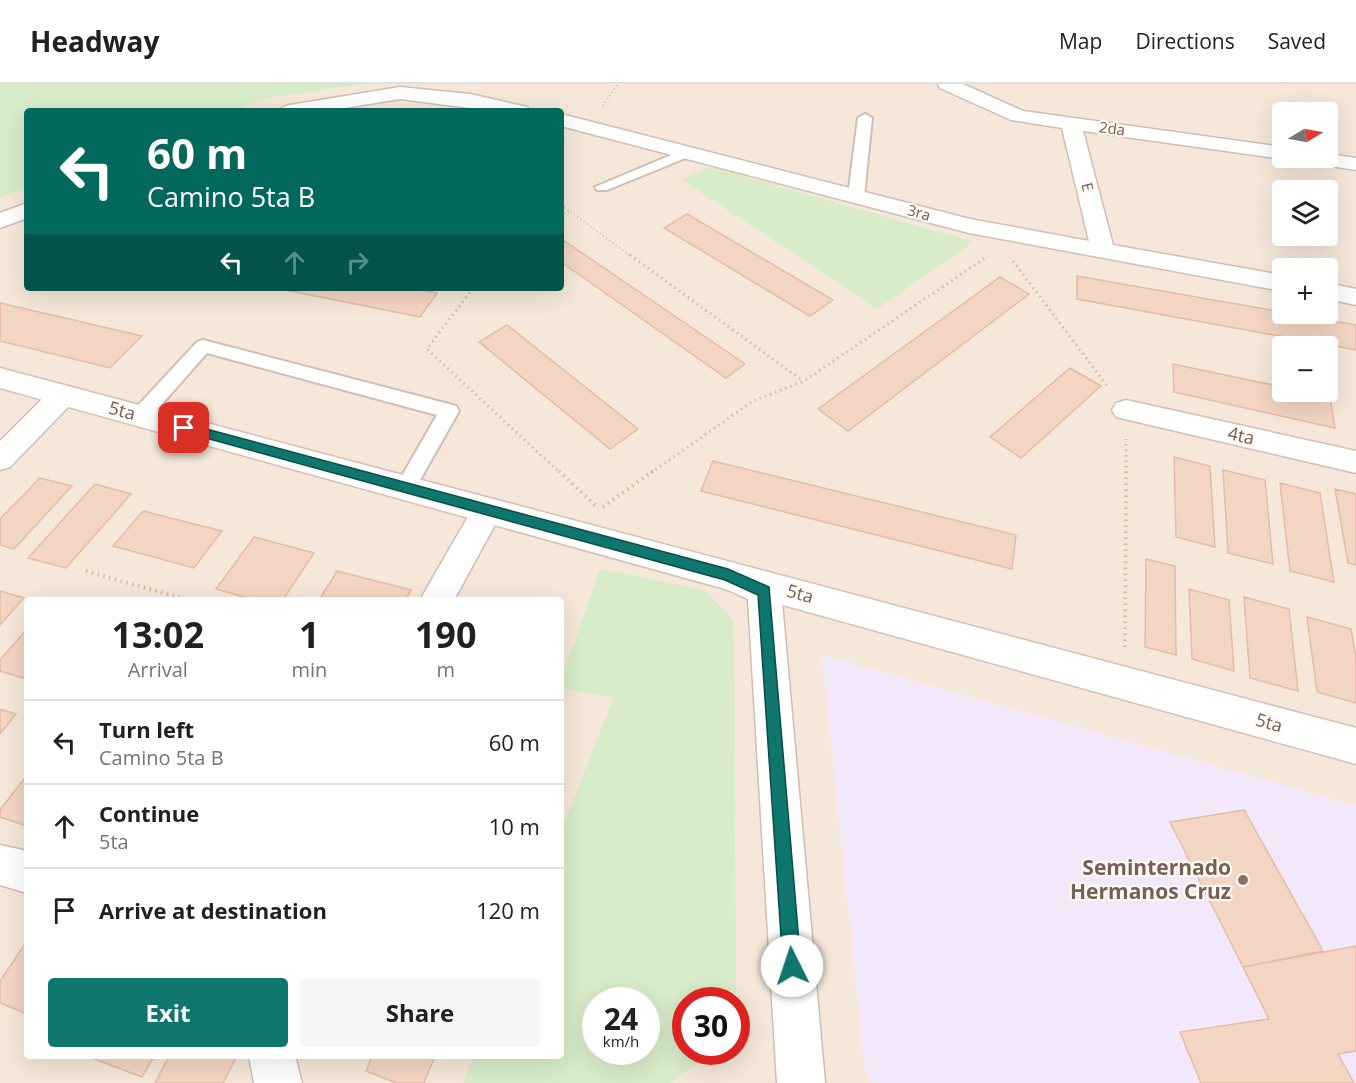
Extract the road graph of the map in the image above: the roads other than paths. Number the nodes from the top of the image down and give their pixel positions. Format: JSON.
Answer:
{"nodes":[{"id":1,"x":947,"y":84,"type":"edge"},
{"id":2,"x":308,"y":108,"type":"edge"},
{"id":3,"x":506,"y":108,"type":"edge"},
{"id":4,"x":865,"y":118,"type":"dead end"},
{"id":5,"x":564,"y":121,"type":"edge"},
{"id":6,"x":1071,"y":124,"type":"junction"},
{"id":7,"x":688,"y":152,"type":"junction"},
{"id":8,"x":1272,"y":152,"type":"edge"},
{"id":9,"x":1338,"y":162,"type":"edge"},
{"id":10,"x":1356,"y":164,"type":"edge"},
{"id":11,"x":602,"y":187,"type":"dead end"},
{"id":12,"x":856,"y":196,"type":"junction"},
{"id":13,"x":24,"y":211,"type":"edge"},
{"id":14,"x":0,"y":221,"type":"edge"},
{"id":15,"x":1103,"y":251,"type":"junction"},
{"id":16,"x":1272,"y":281,"type":"edge"},
{"id":17,"x":1338,"y":293,"type":"edge"},
{"id":18,"x":1356,"y":297,"type":"edge"},
{"id":19,"x":0,"y":378,"type":"edge"},
{"id":20,"x":63,"y":394,"type":"junction"},
{"id":21,"x":1126,"y":410,"type":"road end"},
{"id":22,"x":140,"y":416,"type":"junction"},
{"id":23,"x":0,"y":459,"type":"edge"},
{"id":24,"x":1356,"y":462,"type":"edge"},
{"id":25,"x":405,"y":488,"type":"junction"},
{"id":26,"x":489,"y":510,"type":"junction"},
{"id":27,"x":728,"y":575,"type":"junction"},
{"id":28,"x":439,"y":597,"type":"edge"},
{"id":29,"x":1356,"y":746,"type":"edge"},
{"id":30,"x":0,"y":865,"type":"edge"},
{"id":31,"x":24,"y":871,"type":"edge"},
{"id":32,"x":273,"y":1059,"type":"edge"},
{"id":33,"x":278,"y":1083,"type":"edge"},
{"id":34,"x":801,"y":1083,"type":"edge"}],
"edges":[{"from":1,"to":6,"type":"street","name":"2da"},
{"from":2,"to":3,"type":"street"},
{"from":4,"to":12,"type":"lane"},
{"from":5,"to":7,"type":"street","name":"3ra"},
{"from":6,"to":8,"type":"street","name":"2da"},
{"from":6,"to":15,"type":"street","name":"E"},
{"from":7,"to":11,"type":"lane"},
{"from":7,"to":12,"type":"street","name":"3ra"},
{"from":9,"to":10,"type":"street"},
{"from":12,"to":15,"type":"street","name":"3ra"},
{"from":13,"to":14,"type":"street"},
{"from":15,"to":16,"type":"street","name":"3ra"},
{"from":17,"to":18,"type":"street"},
{"from":19,"to":20,"type":"street","name":"5ta"},
{"from":20,"to":22,"type":"street","name":"5ta"},
{"from":20,"to":23,"type":"street"},
{"from":21,"to":24,"type":"street","name":"4ta"},
{"from":22,"to":25,"type":"street","name":"5ta"},
{"from":22,"to":25,"type":"lane"},
{"from":25,"to":26,"type":"street","name":"5ta"},
{"from":26,"to":27,"type":"street","name":"5ta"},
{"from":26,"to":28,"type":"street"},
{"from":27,"to":29,"type":"street","name":"5ta"},
{"from":27,"to":34,"type":"street"},
{"from":30,"to":31,"type":"street"},
{"from":32,"to":33,"type":"street"}]}
